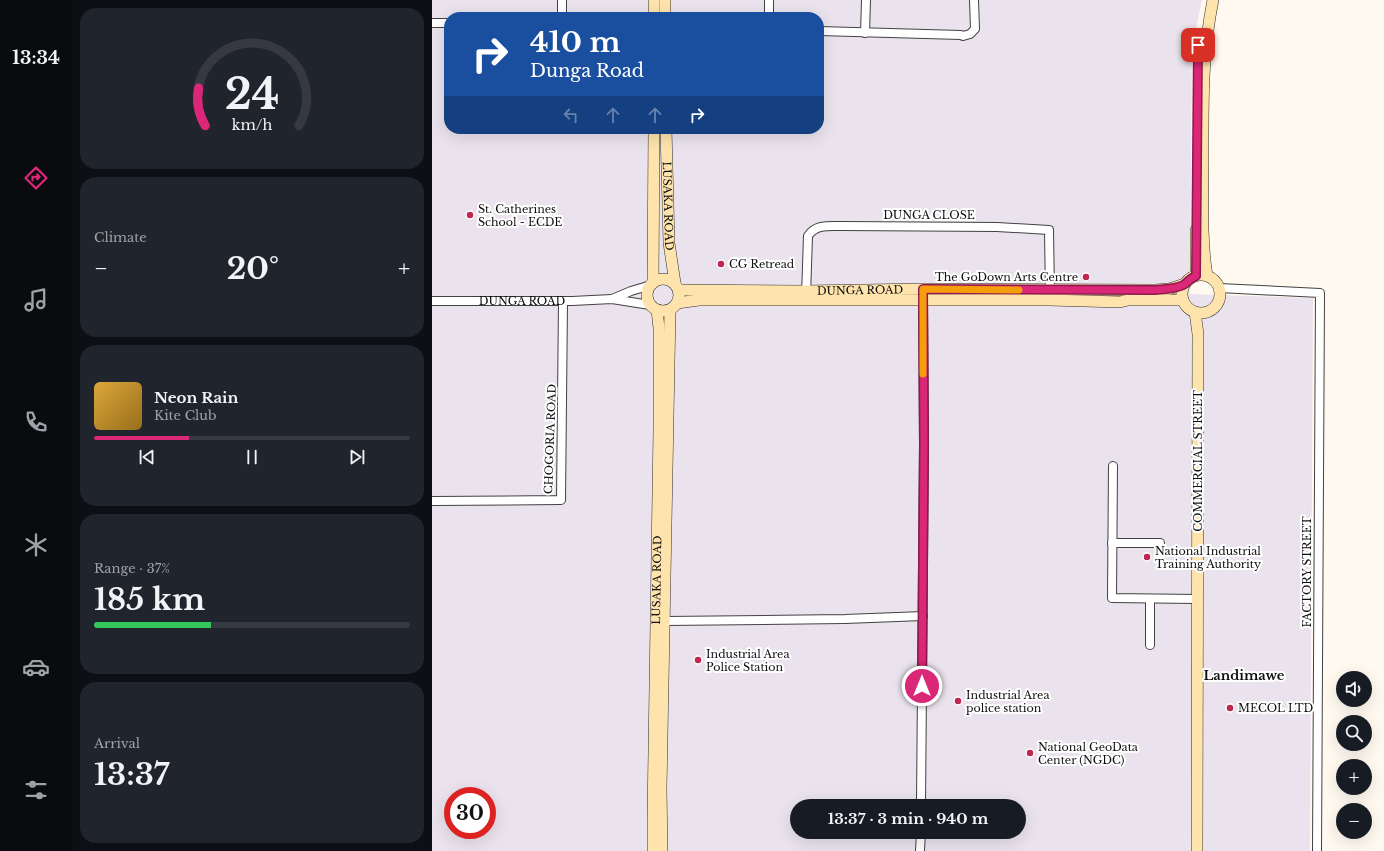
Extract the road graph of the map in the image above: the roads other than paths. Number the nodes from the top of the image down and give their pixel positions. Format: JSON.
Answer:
{"nodes":[{"id":1,"x":562,"y":0,"type":"edge"},
{"id":2,"x":654,"y":0,"type":"edge"},
{"id":3,"x":665,"y":0,"type":"edge"},
{"id":4,"x":769,"y":0,"type":"edge"},
{"id":5,"x":866,"y":0,"type":"edge"},
{"id":6,"x":974,"y":0,"type":"edge"},
{"id":7,"x":1205,"y":0,"type":"edge"},
{"id":8,"x":1213,"y":0,"type":"edge"},
{"id":9,"x":562,"y":12,"type":"edge"},
{"id":10,"x":654,"y":12,"type":"edge"},
{"id":11,"x":665,"y":12,"type":"edge"},
{"id":12,"x":769,"y":12,"type":"edge"},
{"id":13,"x":432,"y":23,"type":"edge"},
{"id":14,"x":444,"y":23,"type":"edge"},
{"id":15,"x":824,"y":31,"type":"edge"},
{"id":16,"x":865,"y":33,"type":"junction"},
{"id":17,"x":654,"y":134,"type":"edge"},
{"id":18,"x":666,"y":134,"type":"edge"},
{"id":19,"x":1196,"y":276,"type":"junction"},
{"id":20,"x":1207,"y":276,"type":"junction"},
{"id":21,"x":652,"y":284,"type":"junction"},
{"id":22,"x":1184,"y":284,"type":"junction"},
{"id":23,"x":677,"y":287,"type":"junction"},
{"id":24,"x":1219,"y":288,"type":"junction"},
{"id":25,"x":923,"y":294,"type":"junction"},
{"id":26,"x":806,"y":295,"type":"junction"},
{"id":27,"x":1050,"y":295,"type":"junction"},
{"id":28,"x":612,"y":299,"type":"junction"},
{"id":29,"x":1183,"y":300,"type":"junction"},
{"id":30,"x":432,"y":301,"type":"edge"},
{"id":31,"x":564,"y":301,"type":"junction"},
{"id":32,"x":673,"y":306,"type":"junction"},
{"id":33,"x":654,"y":307,"type":"junction"},
{"id":34,"x":1194,"y":312,"type":"junction"},
{"id":35,"x":1207,"y":312,"type":"junction"},
{"id":36,"x":1198,"y":334,"type":"junction"},
{"id":37,"x":1113,"y":466,"type":"dead end"},
{"id":38,"x":432,"y":500,"type":"edge"},
{"id":39,"x":1112,"y":543,"type":"junction"},
{"id":40,"x":1160,"y":544,"type":"dead end"},
{"id":41,"x":1150,"y":599,"type":"junction"},
{"id":42,"x":1198,"y":599,"type":"junction"},
{"id":43,"x":923,"y":616,"type":"junction"},
{"id":44,"x":665,"y":621,"type":"junction"},
{"id":45,"x":1150,"y":645,"type":"dead end"},
{"id":46,"x":921,"y":799,"type":"edge"},
{"id":47,"x":920,"y":839,"type":"edge"},
{"id":48,"x":653,"y":851,"type":"edge"},
{"id":49,"x":662,"y":851,"type":"edge"},
{"id":50,"x":920,"y":851,"type":"edge"},
{"id":51,"x":1197,"y":851,"type":"edge"},
{"id":52,"x":1317,"y":851,"type":"edge"}],
"edges":[{"from":1,"to":9,"type":"street"},
{"from":2,"to":10,"type":"main road"},
{"from":3,"to":11,"type":"main road"},
{"from":4,"to":12,"type":"street"},
{"from":5,"to":16,"type":"street"},
{"from":6,"to":16,"type":"street"},
{"from":7,"to":19,"type":"main road"},
{"from":8,"to":20,"type":"main road"},
{"from":13,"to":14,"type":"street"},
{"from":15,"to":16,"type":"street"},
{"from":17,"to":21,"type":"main road","name":"LUSAKA ROAD"},
{"from":18,"to":23,"type":"main road","name":"LUSAKA ROAD"},
{"from":19,"to":20,"type":"main road"},
{"from":19,"to":22,"type":"main road"},
{"from":20,"to":24,"type":"main road"},
{"from":21,"to":23,"type":"main road"},
{"from":21,"to":28,"type":"street","name":"DUNGA ROAD"},
{"from":21,"to":33,"type":"main road"},
{"from":22,"to":27,"type":"main road","name":"DUNGA ROAD"},
{"from":22,"to":29,"type":"main road"},
{"from":23,"to":26,"type":"main road","name":"DUNGA ROAD"},
{"from":23,"to":32,"type":"main road"},
{"from":24,"to":35,"type":"main road"},
{"from":24,"to":52,"type":"street","name":"FACTORY STREET"},
{"from":25,"to":26,"type":"main road","name":"DUNGA ROAD"},
{"from":25,"to":27,"type":"main road","name":"DUNGA ROAD"},
{"from":25,"to":43,"type":"street"},
{"from":26,"to":27,"type":"street","name":"DUNGA CLOSE"},
{"from":26,"to":32,"type":"main road","name":"DUNGA ROAD"},
{"from":27,"to":29,"type":"main road","name":"DUNGA ROAD"},
{"from":28,"to":31,"type":"street","name":"DUNGA ROAD"},
{"from":28,"to":33,"type":"street","name":"DUNGA ROAD"},
{"from":29,"to":34,"type":"main road"},
{"from":30,"to":31,"type":"street","name":"DUNGA ROAD"},
{"from":31,"to":38,"type":"street","name":"CHOGORIA ROAD"},
{"from":32,"to":33,"type":"main road"},
{"from":32,"to":44,"type":"main road","name":"LUSAKA ROAD"},
{"from":33,"to":48,"type":"main road","name":"LUSAKA ROAD"},
{"from":34,"to":35,"type":"main road"},
{"from":34,"to":36,"type":"main road","name":"COMMERCIAL STREET"},
{"from":35,"to":36,"type":"main road","name":"COMMERCIAL STREET"},
{"from":36,"to":42,"type":"main road","name":"COMMERCIAL STREET"},
{"from":37,"to":39,"type":"street"},
{"from":39,"to":40,"type":"street"},
{"from":39,"to":41,"type":"street"},
{"from":41,"to":42,"type":"street"},
{"from":41,"to":45,"type":"street"},
{"from":42,"to":51,"type":"main road","name":"COMMERCIAL STREET"},
{"from":43,"to":44,"type":"street"},
{"from":43,"to":46,"type":"street"},
{"from":44,"to":49,"type":"main road","name":"LUSAKA ROAD"},
{"from":47,"to":50,"type":"street"}]}
